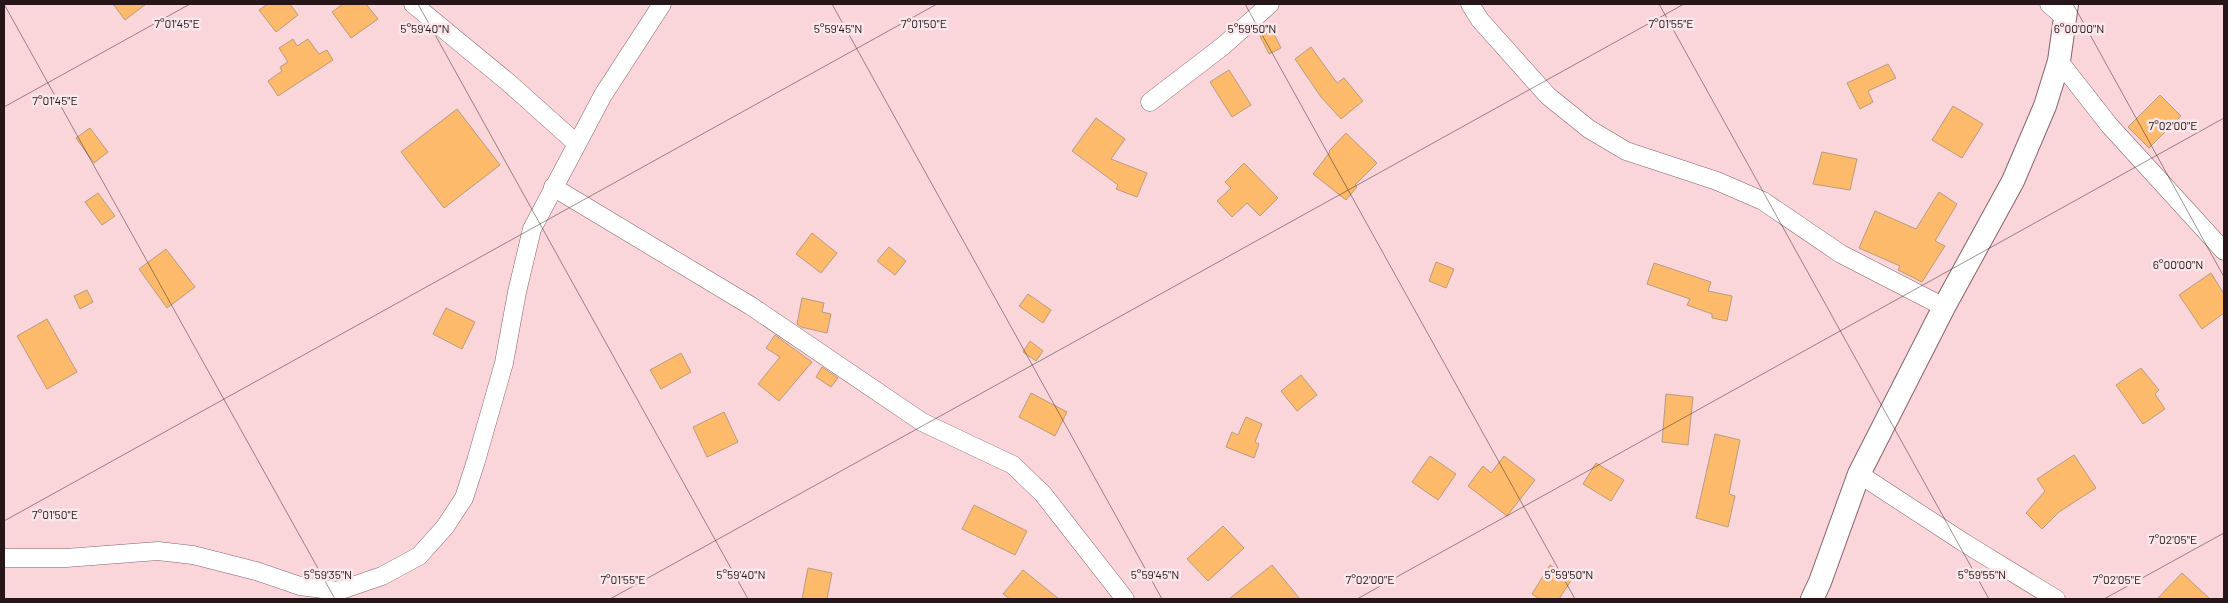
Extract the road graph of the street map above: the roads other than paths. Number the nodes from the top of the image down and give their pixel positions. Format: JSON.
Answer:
{"nodes":[{"id":1,"x":413,"y":4,"type":"edge"},
{"id":2,"x":662,"y":4,"type":"edge"},
{"id":3,"x":1270,"y":4,"type":"edge"},
{"id":4,"x":1470,"y":4,"type":"edge"},
{"id":5,"x":2048,"y":4,"type":"edge"},
{"id":6,"x":2067,"y":11,"type":"edge"},
{"id":7,"x":2059,"y":61,"type":"junction"},
{"id":8,"x":1150,"y":102,"type":"dead end"},
{"id":9,"x":576,"y":143,"type":"junction"},
{"id":10,"x":553,"y":187,"type":"junction"},
{"id":11,"x":2224,"y":251,"type":"edge"},
{"id":12,"x":1944,"y":307,"type":"junction"},
{"id":13,"x":1859,"y":474,"type":"junction"},
{"id":14,"x":4,"y":558,"type":"edge"},
{"id":15,"x":1125,"y":599,"type":"edge"},
{"id":16,"x":1812,"y":599,"type":"edge"},
{"id":17,"x":2056,"y":599,"type":"edge"}],
"edges":[{"from":1,"to":9,"type":"street"},
{"from":2,"to":9,"type":"street"},
{"from":3,"to":8,"type":"street"},
{"from":4,"to":12,"type":"street"},
{"from":5,"to":6,"type":"street"},
{"from":6,"to":7,"type":"main road"},
{"from":7,"to":11,"type":"street"},
{"from":7,"to":12,"type":"main road"},
{"from":9,"to":10,"type":"street"},
{"from":10,"to":14,"type":"street"},
{"from":10,"to":15,"type":"street"},
{"from":12,"to":13,"type":"main road"},
{"from":13,"to":16,"type":"main road"},
{"from":13,"to":17,"type":"street"}]}
